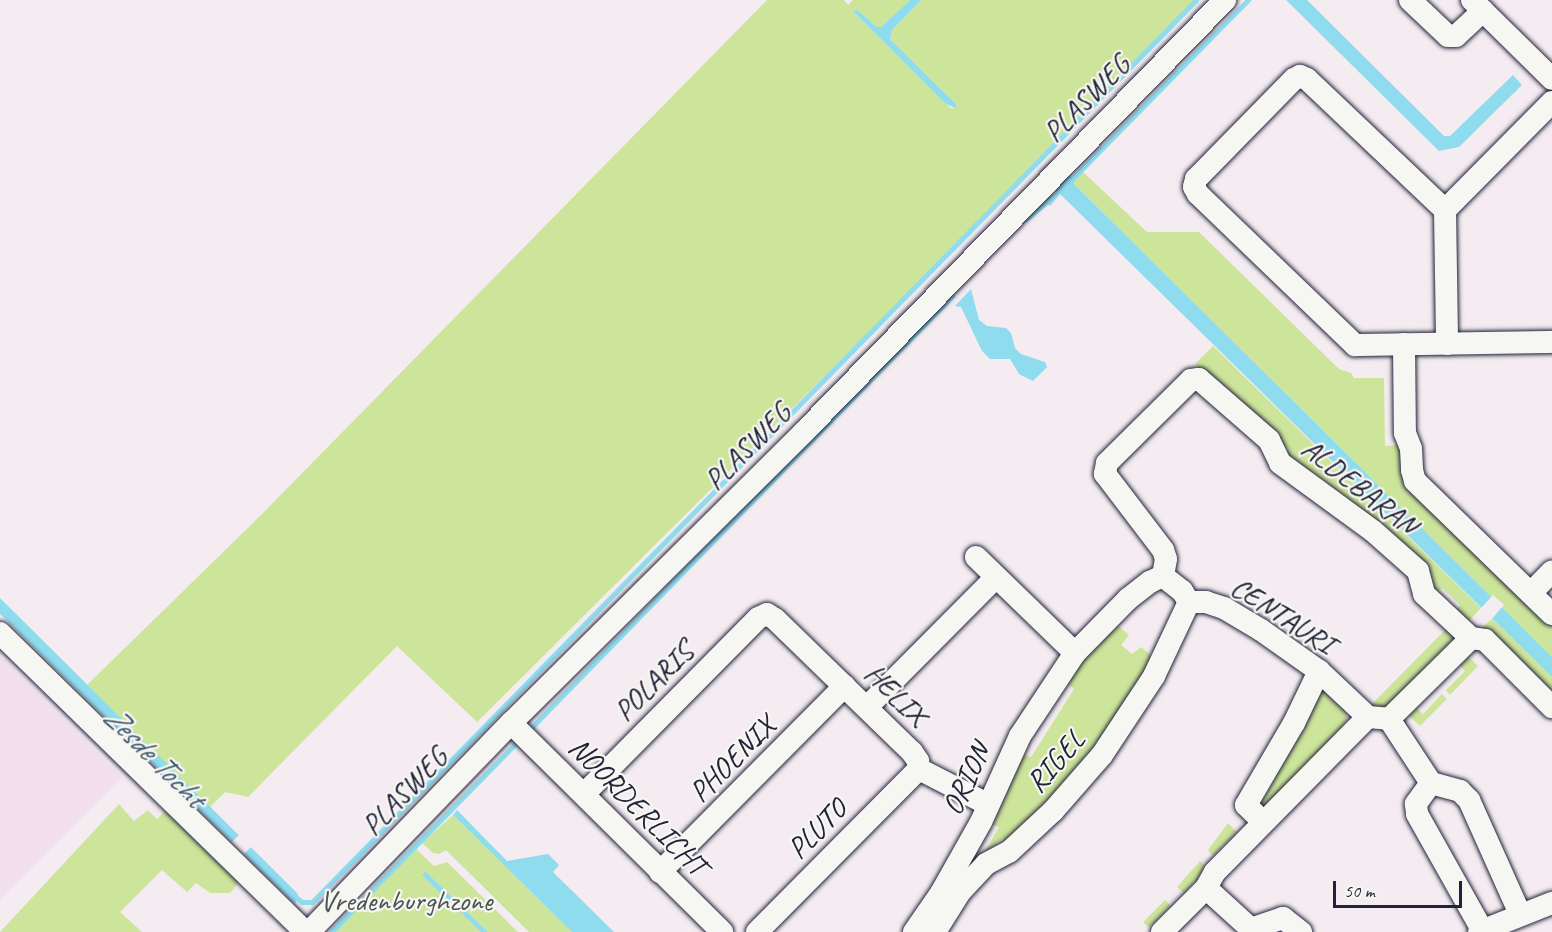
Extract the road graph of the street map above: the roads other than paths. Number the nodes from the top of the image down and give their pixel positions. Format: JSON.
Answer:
{"nodes":[{"id":1,"x":1225,"y":0,"type":"edge"},
{"id":2,"x":1410,"y":0,"type":"edge"},
{"id":3,"x":1478,"y":5,"type":"edge"},
{"id":4,"x":1552,"y":78,"type":"edge"},
{"id":5,"x":1552,"y":102,"type":"edge"},
{"id":6,"x":1445,"y":210,"type":"junction"},
{"id":7,"x":1552,"y":342,"type":"edge"},
{"id":8,"x":1404,"y":344,"type":"junction"},
{"id":9,"x":1447,"y":344,"type":"junction"},
{"id":10,"x":976,"y":557,"type":"dead end"},
{"id":11,"x":1552,"y":571,"type":"edge"},
{"id":12,"x":1163,"y":576,"type":"junction"},
{"id":13,"x":996,"y":577,"type":"junction"},
{"id":14,"x":1531,"y":593,"type":"junction"},
{"id":15,"x":1188,"y":602,"type":"junction"},
{"id":16,"x":767,"y":614,"type":"joint"},
{"id":17,"x":1552,"y":614,"type":"edge"},
{"id":18,"x":0,"y":633,"type":"edge"},
{"id":19,"x":1471,"y":638,"type":"junction"},
{"id":20,"x":1075,"y":652,"type":"junction"},
{"id":21,"x":1319,"y":671,"type":"junction"},
{"id":22,"x":845,"y":686,"type":"junction"},
{"id":23,"x":867,"y":707,"type":"junction"},
{"id":24,"x":1552,"y":707,"type":"edge"},
{"id":25,"x":1378,"y":718,"type":"junction"},
{"id":26,"x":511,"y":723,"type":"junction"},
{"id":27,"x":919,"y":769,"type":"junction"},
{"id":28,"x":1431,"y":783,"type":"junction"},
{"id":29,"x":584,"y":794,"type":"junction"},
{"id":30,"x":987,"y":804,"type":"junction"},
{"id":31,"x":1263,"y":822,"type":"junction"},
{"id":32,"x":660,"y":872,"type":"junction"},
{"id":33,"x":1206,"y":888,"type":"junction"},
{"id":34,"x":1552,"y":903,"type":"edge"},
{"id":35,"x":1520,"y":914,"type":"junction"},
{"id":36,"x":1250,"y":930,"type":"edge"},
{"id":37,"x":1480,"y":931,"type":"edge"},
{"id":38,"x":307,"y":932,"type":"edge"},
{"id":39,"x":722,"y":932,"type":"edge"},
{"id":40,"x":757,"y":932,"type":"edge"},
{"id":41,"x":914,"y":932,"type":"edge"},
{"id":42,"x":935,"y":932,"type":"edge"},
{"id":43,"x":1162,"y":932,"type":"edge"},
{"id":44,"x":1301,"y":932,"type":"edge"}],
"edges":[{"from":1,"to":26,"type":"street","name":"PLASWEG"},
{"from":2,"to":3,"type":"street"},
{"from":3,"to":4,"type":"street"},
{"from":5,"to":6,"type":"street"},
{"from":6,"to":8,"type":"street"},
{"from":6,"to":9,"type":"street"},
{"from":7,"to":9,"type":"street"},
{"from":8,"to":9,"type":"street"},
{"from":8,"to":14,"type":"street"},
{"from":10,"to":13,"type":"street"},
{"from":11,"to":14,"type":"street"},
{"from":12,"to":15,"type":"street","name":"CENTAURI"},
{"from":12,"to":19,"type":"street","name":"ALDEBARAN"},
{"from":12,"to":20,"type":"street"},
{"from":13,"to":20,"type":"street"},
{"from":13,"to":23,"type":"street"},
{"from":14,"to":17,"type":"street"},
{"from":15,"to":21,"type":"street","name":"CENTAURI"},
{"from":15,"to":42,"type":"street","name":"RIGEL"},
{"from":16,"to":22,"type":"street","name":"HELIX"},
{"from":16,"to":29,"type":"street","name":"POLARIS"},
{"from":18,"to":38,"type":"street"},
{"from":19,"to":24,"type":"street","name":"ALDEBARAN"},
{"from":19,"to":25,"type":"street"},
{"from":20,"to":30,"type":"street","name":"ORION"},
{"from":21,"to":25,"type":"street","name":"CENTAURI"},
{"from":21,"to":31,"type":"street"},
{"from":22,"to":23,"type":"street","name":"HELIX"},
{"from":22,"to":32,"type":"street","name":"PHOENIX"},
{"from":23,"to":27,"type":"street","name":"HELIX"},
{"from":25,"to":28,"type":"street","name":"CENTAURI"},
{"from":25,"to":31,"type":"street"},
{"from":26,"to":29,"type":"street","name":"NOORDERLICHT"},
{"from":26,"to":38,"type":"street","name":"PLASWEG"},
{"from":27,"to":30,"type":"street","name":"HELIX"},
{"from":27,"to":40,"type":"street","name":"PLUTO"},
{"from":28,"to":35,"type":"street"},
{"from":28,"to":37,"type":"street"},
{"from":29,"to":32,"type":"street","name":"NOORDERLICHT"},
{"from":30,"to":41,"type":"street","name":"ORION"},
{"from":31,"to":33,"type":"street"},
{"from":32,"to":39,"type":"street","name":"NOORDERLICHT"},
{"from":33,"to":36,"type":"street"},
{"from":33,"to":43,"type":"street"},
{"from":34,"to":35,"type":"street"},
{"from":35,"to":37,"type":"street"},
{"from":36,"to":44,"type":"street"}]}
